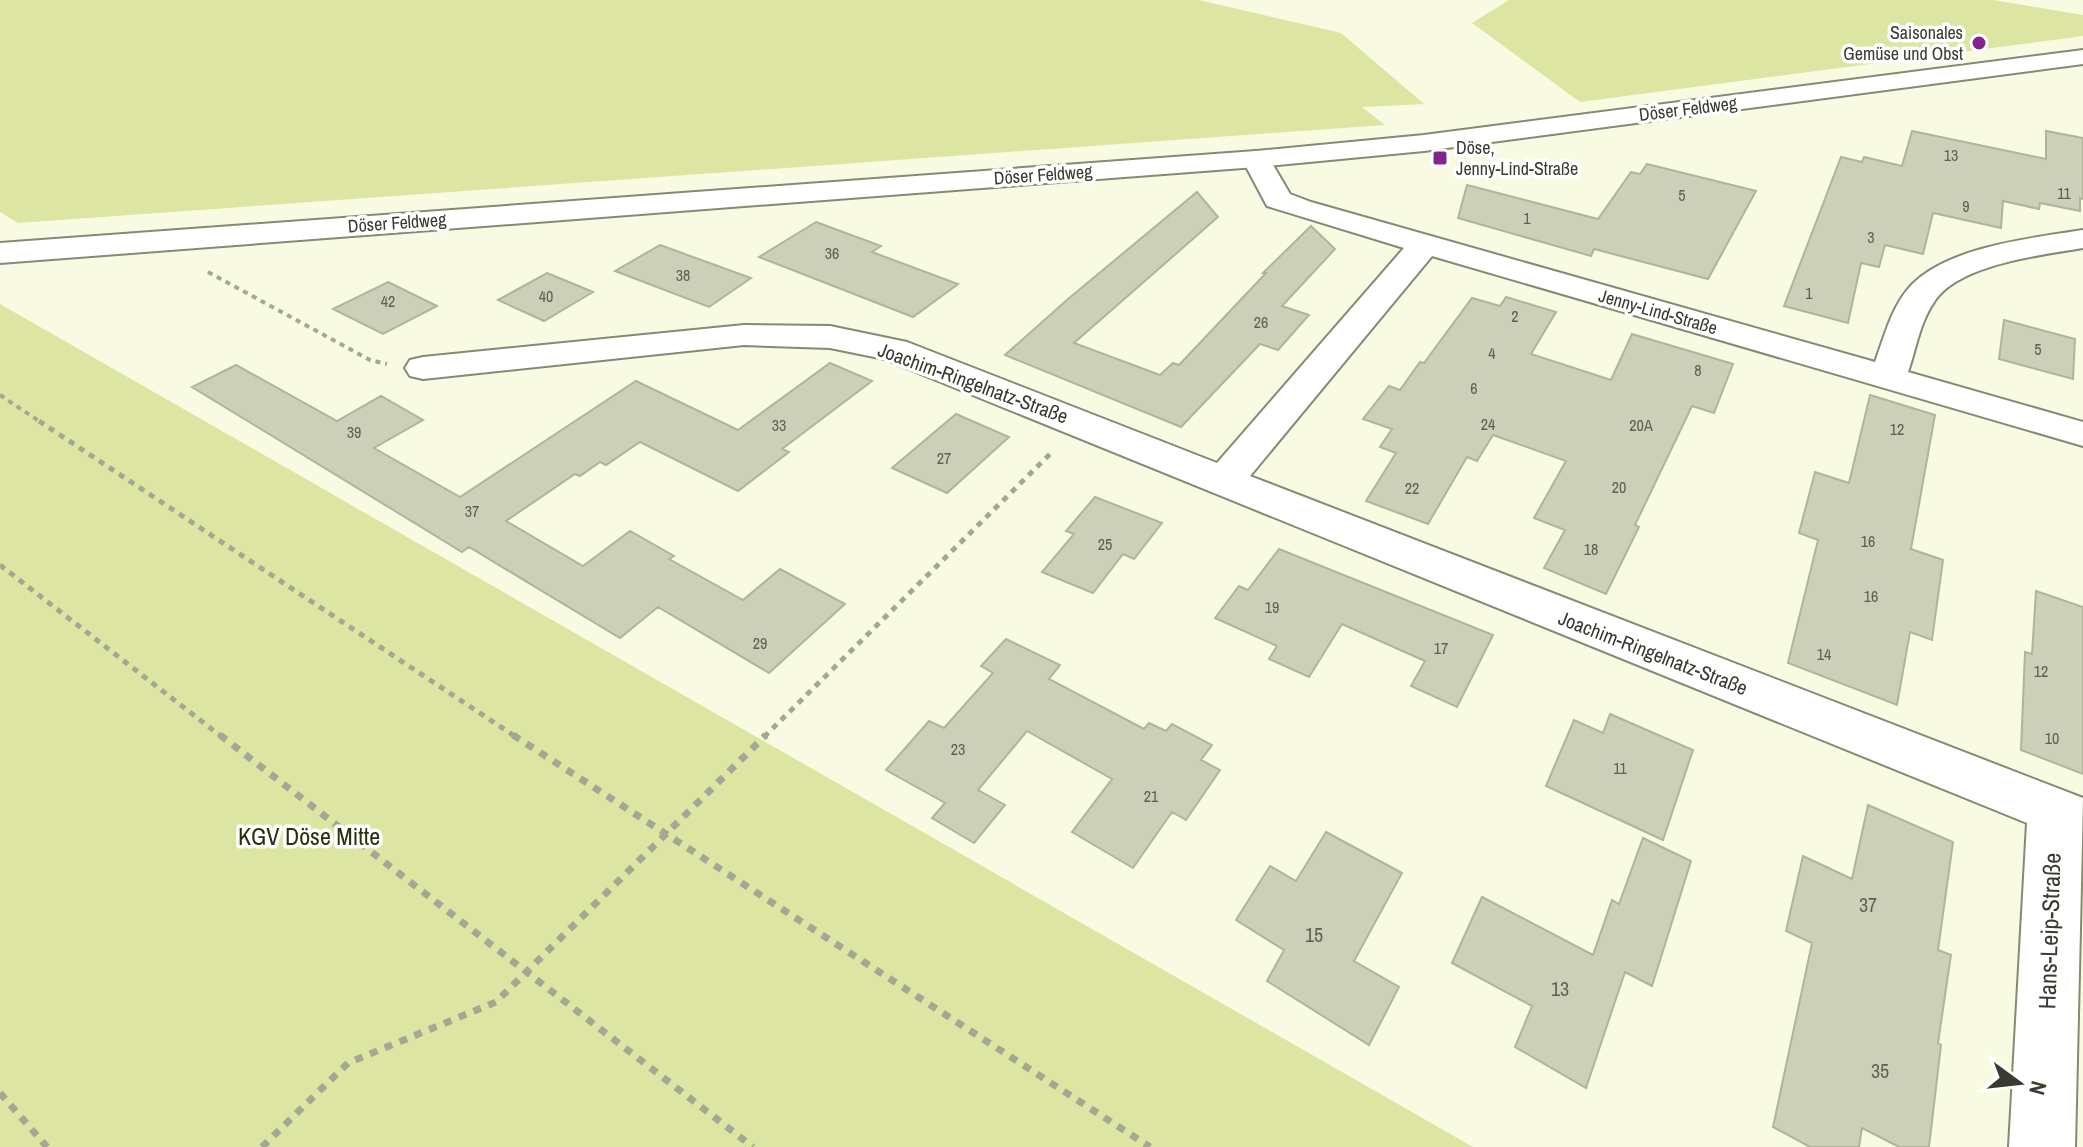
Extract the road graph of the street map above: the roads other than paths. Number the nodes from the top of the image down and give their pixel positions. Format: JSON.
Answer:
{"nodes":[{"id":1,"x":2083,"y":57,"type":"edge"},
{"id":2,"x":1256,"y":159,"type":"junction"},
{"id":3,"x":2083,"y":239,"type":"edge"},
{"id":4,"x":1424,"y":245,"type":"junction"},
{"id":5,"x":0,"y":253,"type":"edge"},
{"id":6,"x":423,"y":368,"type":"road end"},
{"id":7,"x":1887,"y":378,"type":"junction"},
{"id":8,"x":2083,"y":434,"type":"edge"},
{"id":9,"x":1225,"y":479,"type":"junction"},
{"id":10,"x":2069,"y":816,"type":"edge"},
{"id":11,"x":2042,"y":1147,"type":"edge"}],
"edges":[{"from":1,"to":2,"type":"street","name":"Döser Feldweg"},
{"from":2,"to":4,"type":"street","name":"Jenny-Lind-Straße"},
{"from":2,"to":5,"type":"street","name":"Döser Feldweg"},
{"from":3,"to":7,"type":"street"},
{"from":4,"to":7,"type":"street","name":"Jenny-Lind-Straße"},
{"from":4,"to":9,"type":"street"},
{"from":6,"to":9,"type":"street","name":"Joachim-Ringelnatz-Straße"},
{"from":7,"to":8,"type":"street","name":"Jenny-Lind-Straße"},
{"from":9,"to":10,"type":"street","name":"Joachim-Ringelnatz-Straße"},
{"from":10,"to":11,"type":"street","name":"Hans-Leip-Straße"}]}
